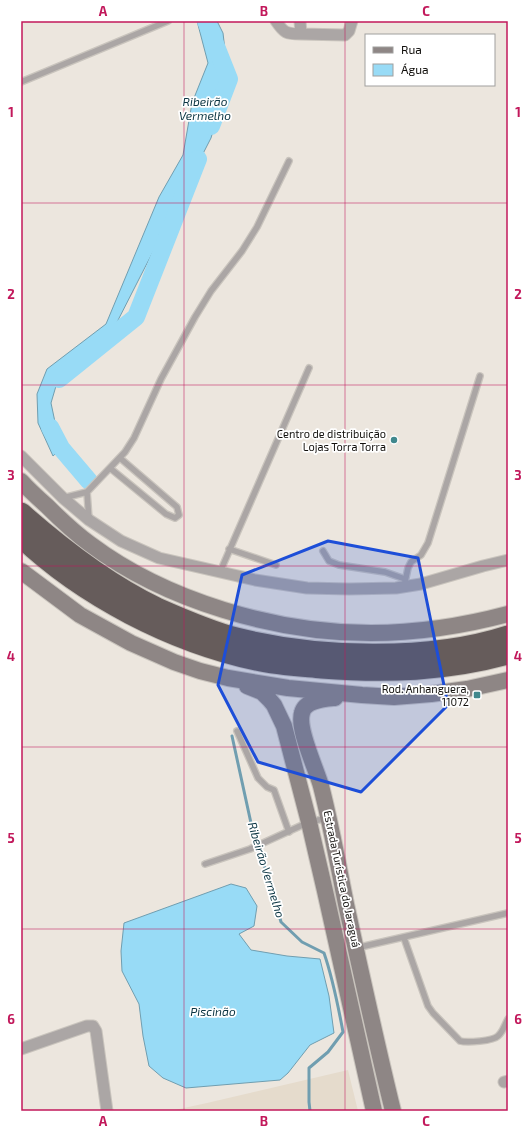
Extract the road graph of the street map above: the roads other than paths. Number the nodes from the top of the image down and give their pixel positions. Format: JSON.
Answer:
{"nodes":[{"id":1,"x":168,"y":21,"type":"edge"},
{"id":2,"x":276,"y":21,"type":"edge"},
{"id":3,"x":300,"y":21,"type":"edge"},
{"id":4,"x":352,"y":21,"type":"edge"},
{"id":5,"x":301,"y":34,"type":"junction"},
{"id":6,"x":21,"y":82,"type":"edge"},
{"id":7,"x":289,"y":161,"type":"dead end"},
{"id":8,"x":309,"y":368,"type":"dead end"},
{"id":9,"x":480,"y":376,"type":"dead end"},
{"id":10,"x":21,"y":456,"type":"edge"},
{"id":11,"x":120,"y":458,"type":"junction"},
{"id":12,"x":110,"y":468,"type":"junction"},
{"id":13,"x":21,"y":481,"type":"edge"},
{"id":14,"x":87,"y":492,"type":"junction"},
{"id":15,"x":63,"y":498,"type":"junction"},
{"id":16,"x":21,"y":513,"type":"edge"},
{"id":17,"x":89,"y":520,"type":"junction"},
{"id":18,"x":21,"y":536,"type":"edge"},
{"id":19,"x":229,"y":550,"type":"junction"},
{"id":20,"x":323,"y":551,"type":"dead end"},
{"id":21,"x":508,"y":560,"type":"edge"},
{"id":22,"x":276,"y":565,"type":"dead end"},
{"id":23,"x":21,"y":571,"type":"edge"},
{"id":24,"x":220,"y":572,"type":"junction"},
{"id":25,"x":405,"y":583,"type":"junction"},
{"id":26,"x":508,"y":614,"type":"edge"},
{"id":27,"x":508,"y":636,"type":"edge"},
{"id":28,"x":508,"y":654,"type":"edge"},
{"id":29,"x":228,"y":678,"type":"junction"},
{"id":30,"x":508,"y":680,"type":"edge"},
{"id":31,"x":362,"y":695,"type":"junction"},
{"id":32,"x":237,"y":731,"type":"dead end"},
{"id":33,"x":329,"y":818,"type":"junction"},
{"id":34,"x":309,"y":822,"type":"junction"},
{"id":35,"x":289,"y":832,"type":"junction"},
{"id":36,"x":205,"y":864,"type":"dead end"},
{"id":37,"x":508,"y":913,"type":"edge"},
{"id":38,"x":404,"y":938,"type":"junction"},
{"id":39,"x":348,"y":950,"type":"junction"},
{"id":40,"x":508,"y":1019,"type":"edge"},
{"id":41,"x":21,"y":1049,"type":"edge"},
{"id":42,"x":107,"y":1111,"type":"edge"},
{"id":43,"x":374,"y":1111,"type":"edge"},
{"id":44,"x":393,"y":1111,"type":"edge"}],
"edges":[{"from":1,"to":6,"type":"lane"},
{"from":2,"to":5,"type":"street"},
{"from":3,"to":5,"type":"street"},
{"from":4,"to":5,"type":"street"},
{"from":7,"to":11,"type":"lane"},
{"from":8,"to":19,"type":"lane"},
{"from":9,"to":25,"type":"lane"},
{"from":10,"to":15,"type":"street"},
{"from":11,"to":12,"type":"lane"},
{"from":11,"to":12,"type":"lane"},
{"from":12,"to":14,"type":"lane"},
{"from":13,"to":26,"type":"main road"},
{"from":14,"to":15,"type":"lane"},
{"from":14,"to":17,"type":"lane"},
{"from":15,"to":17,"type":"street"},
{"from":16,"to":27,"type":"highway"},
{"from":17,"to":24,"type":"street"},
{"from":18,"to":28,"type":"highway"},
{"from":19,"to":22,"type":"lane"},
{"from":19,"to":24,"type":"lane"},
{"from":20,"to":25,"type":"lane"},
{"from":21,"to":25,"type":"street"},
{"from":23,"to":29,"type":"main road"},
{"from":24,"to":25,"type":"street"},
{"from":29,"to":31,"type":"main road"},
{"from":29,"to":34,"type":"main road","name":"Estrada Turística do Jaraguá"},
{"from":30,"to":31,"type":"main road"},
{"from":31,"to":33,"type":"main road","name":"Estrada Turística do Jaraguá"},
{"from":32,"to":35,"type":"lane"},
{"from":33,"to":34,"type":"lane"},
{"from":33,"to":39,"type":"main road","name":"Estrada Turística do Jaraguá"},
{"from":34,"to":35,"type":"lane"},
{"from":34,"to":39,"type":"main road","name":"Estrada Turística do Jaraguá"},
{"from":35,"to":36,"type":"lane"},
{"from":37,"to":38,"type":"lane"},
{"from":38,"to":39,"type":"lane"},
{"from":38,"to":40,"type":"lane"},
{"from":39,"to":43,"type":"main road","name":"Estrada Turística do Jaraguá"},
{"from":39,"to":44,"type":"main road","name":"Estrada Turística do Jaraguá"},
{"from":41,"to":42,"type":"street"}]}
